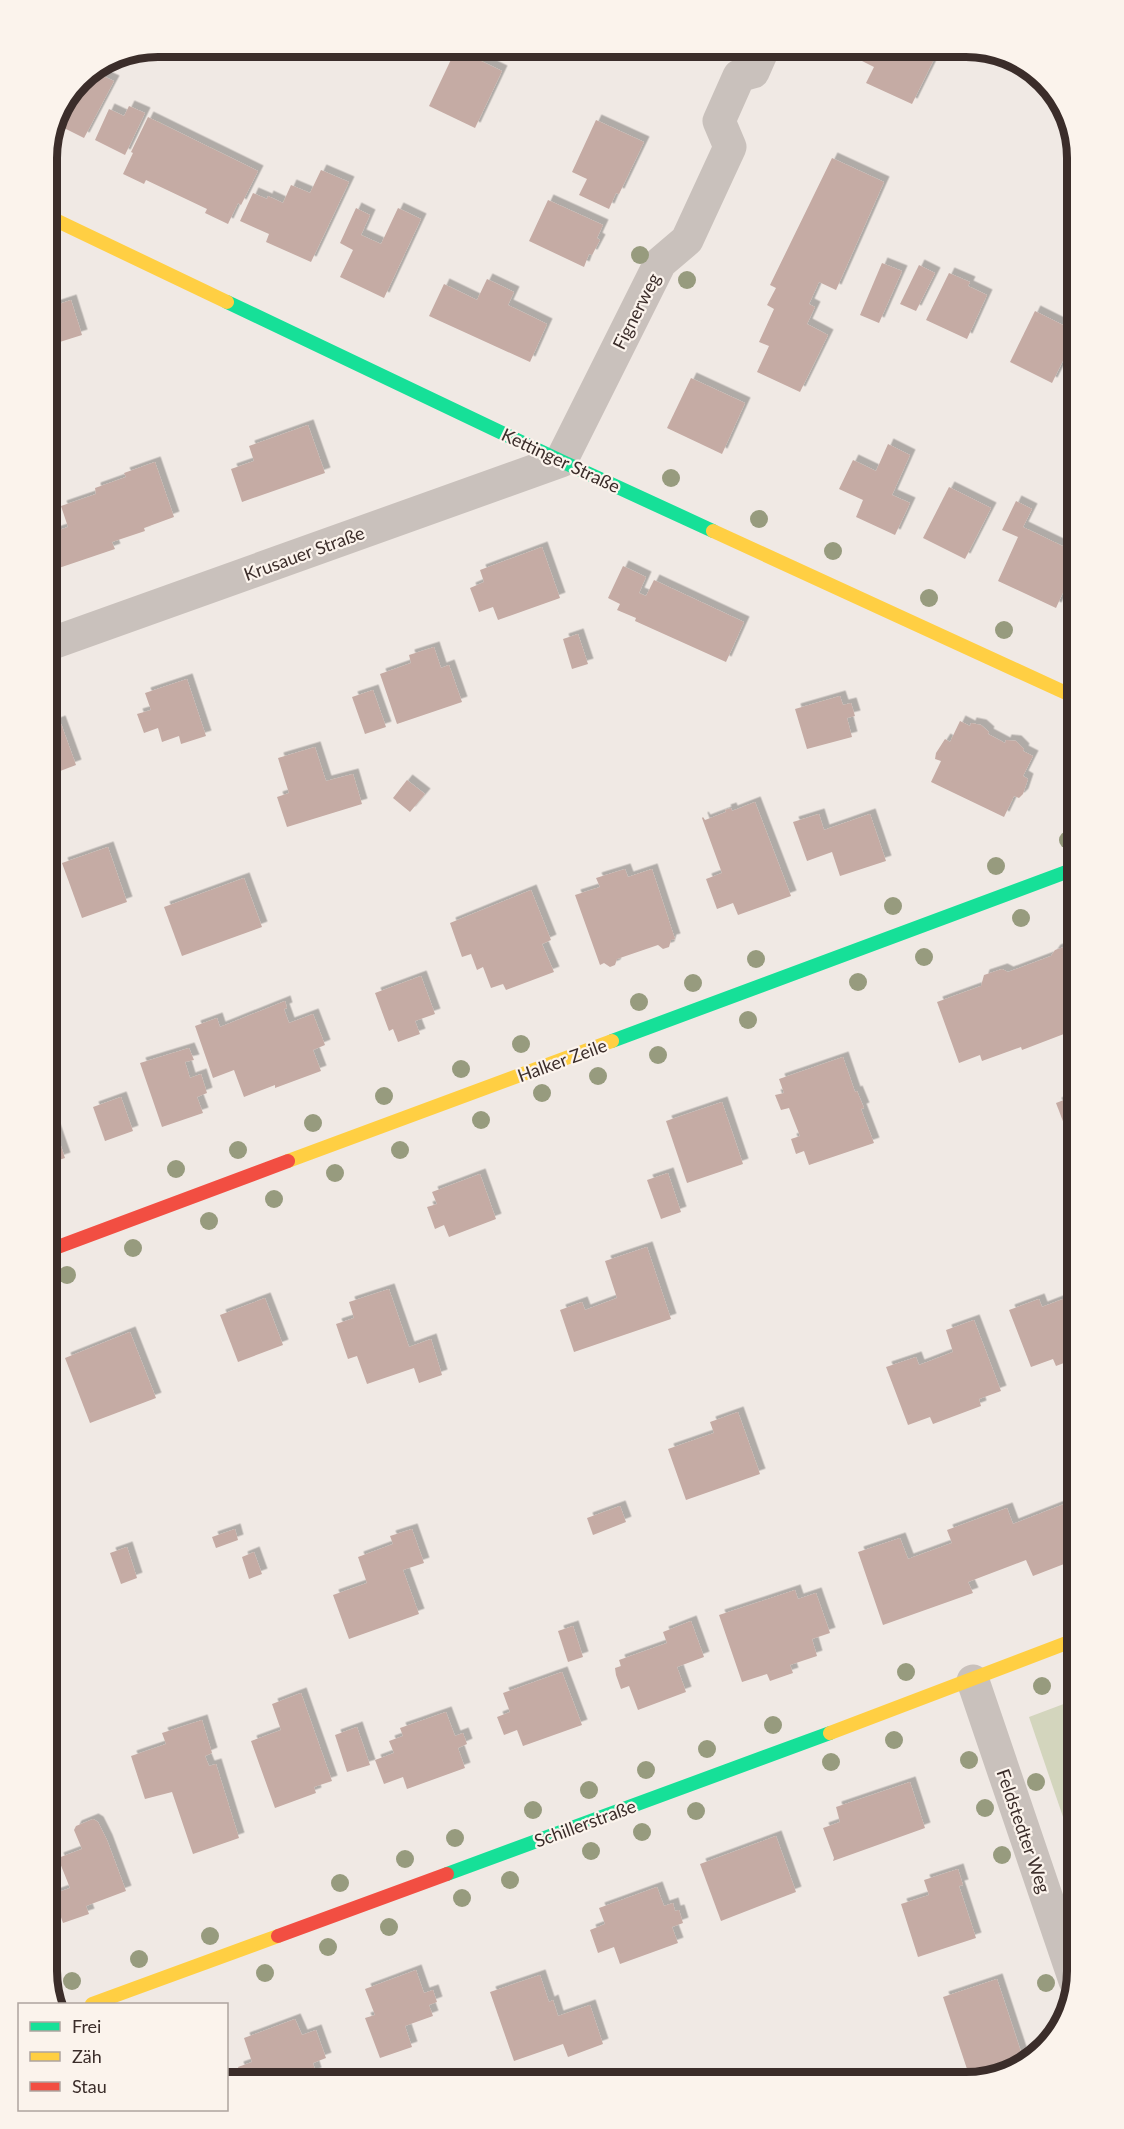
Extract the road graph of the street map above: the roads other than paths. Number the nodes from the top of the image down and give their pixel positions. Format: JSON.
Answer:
{"nodes":[{"id":1,"x":760,"y":57,"type":"edge"},
{"id":2,"x":57,"y":221,"type":"edge"},
{"id":3,"x":561,"y":461,"type":"junction"},
{"id":4,"x":57,"y":641,"type":"edge"},
{"id":5,"x":1067,"y":693,"type":"edge"},
{"id":6,"x":1067,"y":872,"type":"edge"},
{"id":7,"x":57,"y":1247,"type":"edge"},
{"id":8,"x":1067,"y":1643,"type":"edge"},
{"id":9,"x":973,"y":1681,"type":"junction"},
{"id":10,"x":1067,"y":1957,"type":"edge"},
{"id":11,"x":95,"y":2003,"type":"edge"}],
"edges":[{"from":1,"to":3,"type":"street","name":"Fignerweg"},
{"from":2,"to":3,"type":"street","name":"Kettinger Straße"},
{"from":3,"to":4,"type":"street","name":"Krusauer Straße"},
{"from":3,"to":5,"type":"street","name":"Kettinger Straße"},
{"from":6,"to":7,"type":"street","name":"Halker Zeile"},
{"from":8,"to":9,"type":"street","name":"Schillerstraße"},
{"from":9,"to":10,"type":"street","name":"Feldstedter Weg"},
{"from":9,"to":11,"type":"street","name":"Schillerstraße"}]}
